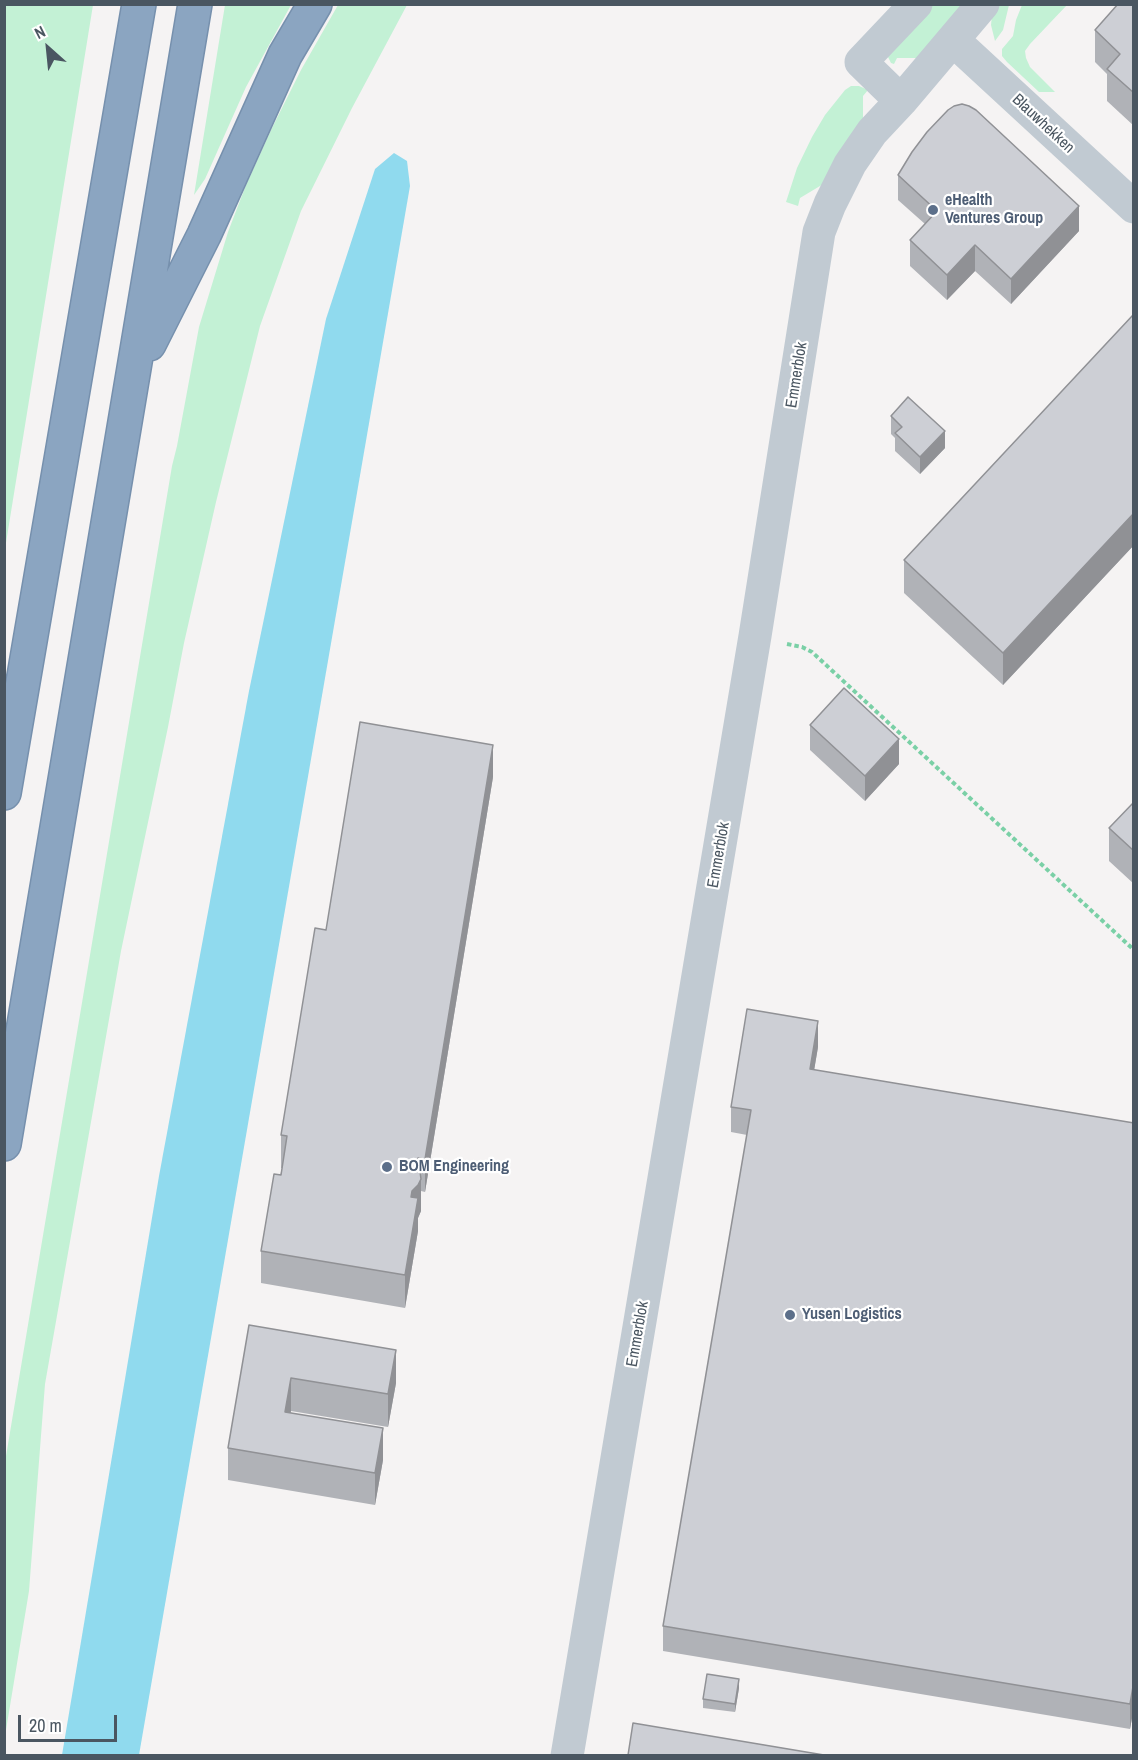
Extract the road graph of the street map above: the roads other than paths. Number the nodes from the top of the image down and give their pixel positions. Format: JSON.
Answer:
{"nodes":[{"id":1,"x":139,"y":4,"type":"edge"},
{"id":2,"x":195,"y":4,"type":"edge"},
{"id":3,"x":315,"y":4,"type":"edge"},
{"id":4,"x":916,"y":4,"type":"edge"},
{"id":5,"x":983,"y":4,"type":"edge"},
{"id":6,"x":953,"y":40,"type":"junction"},
{"id":7,"x":901,"y":101,"type":"junction"},
{"id":8,"x":1134,"y":207,"type":"edge"},
{"id":9,"x":135,"y":373,"type":"junction"},
{"id":10,"x":4,"y":793,"type":"edge"},
{"id":11,"x":4,"y":1144,"type":"edge"},
{"id":12,"x":567,"y":1755,"type":"edge"}],
"edges":[{"from":1,"to":10,"type":"highway"},
{"from":2,"to":9,"type":"highway"},
{"from":3,"to":9,"type":"highway"},
{"from":4,"to":7,"type":"street"},
{"from":5,"to":6,"type":"street","name":"Emmerblok"},
{"from":6,"to":7,"type":"street","name":"Emmerblok"},
{"from":6,"to":8,"type":"street","name":"Blauwhekken"},
{"from":7,"to":12,"type":"street","name":"Emmerblok"},
{"from":9,"to":11,"type":"highway"}]}
